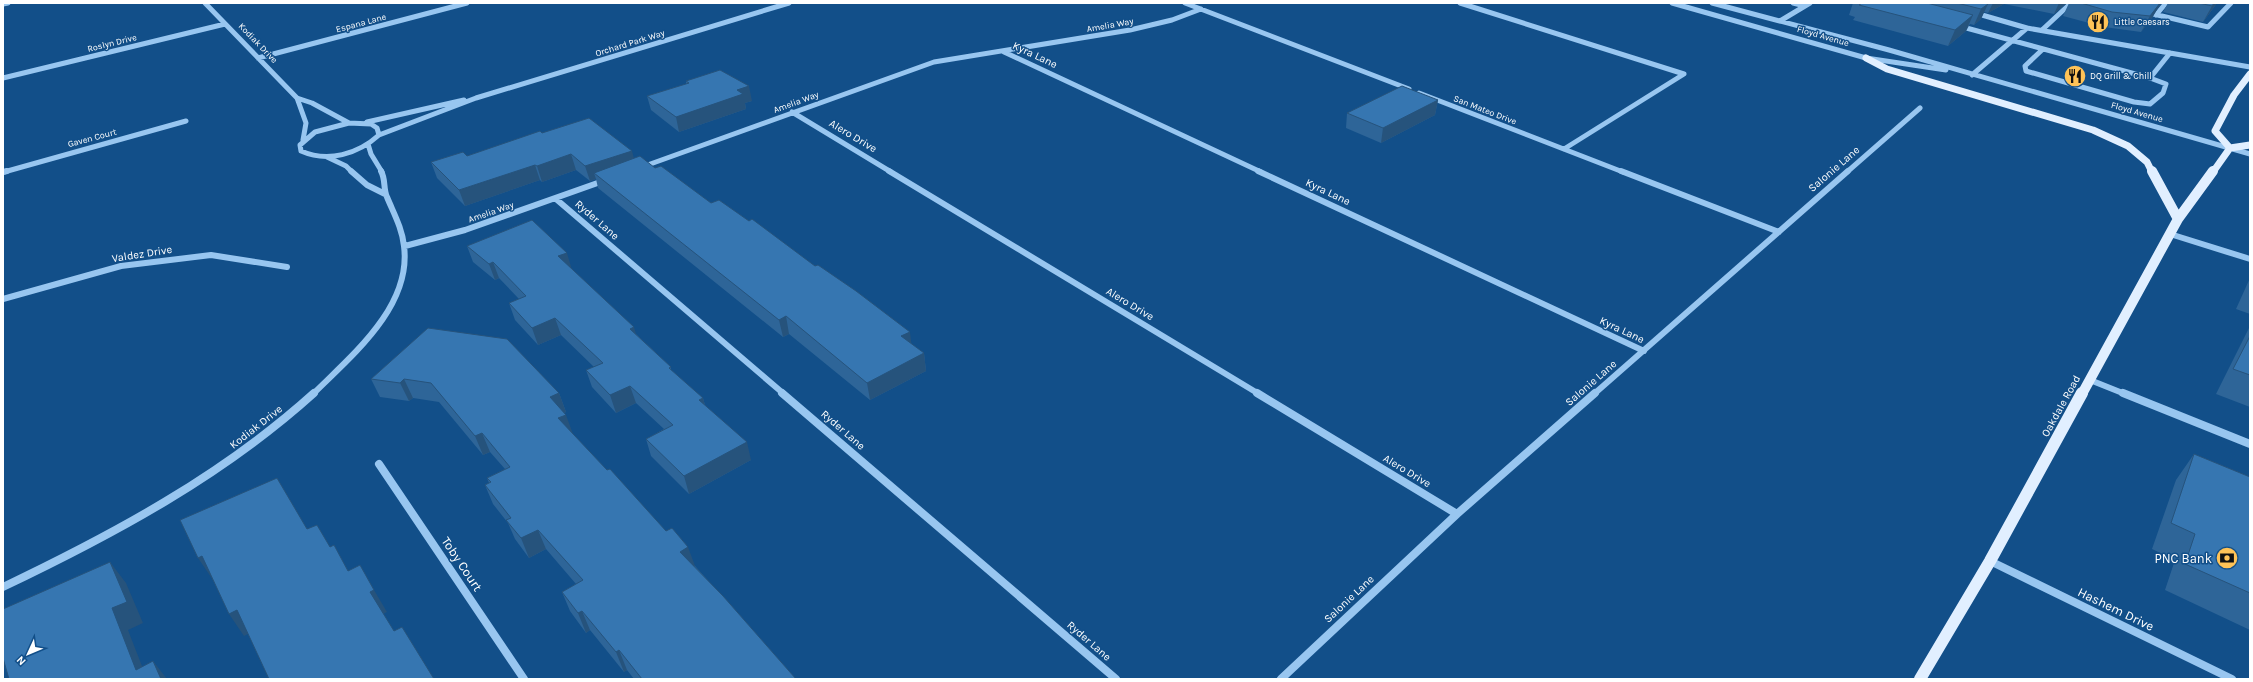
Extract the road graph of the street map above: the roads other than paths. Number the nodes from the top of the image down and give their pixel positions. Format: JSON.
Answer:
{"nodes":[{"id":1,"x":8,"y":3,"type":"edge"},
{"id":2,"x":204,"y":3,"type":"edge"},
{"id":3,"x":467,"y":3,"type":"edge"},
{"id":4,"x":789,"y":3,"type":"edge"},
{"id":5,"x":1185,"y":3,"type":"edge"},
{"id":6,"x":1460,"y":3,"type":"edge"},
{"id":7,"x":1672,"y":3,"type":"edge"},
{"id":8,"x":1712,"y":3,"type":"edge"},
{"id":9,"x":1793,"y":3,"type":"edge"},
{"id":10,"x":1810,"y":3,"type":"edge"},
{"id":11,"x":2071,"y":3,"type":"edge"},
{"id":12,"x":2166,"y":3,"type":"edge"},
{"id":13,"x":2231,"y":3,"type":"edge"},
{"id":14,"x":3,"y":4,"type":"edge"},
{"id":15,"x":1805,"y":6,"type":"junction"},
{"id":16,"x":1201,"y":9,"type":"junction"},
{"id":17,"x":1966,"y":11,"type":"edge"},
{"id":18,"x":2142,"y":11,"type":"edge"},
{"id":19,"x":2156,"y":15,"type":"junction"},
{"id":20,"x":1780,"y":21,"type":"junction"},
{"id":21,"x":225,"y":24,"type":"junction"},
{"id":22,"x":1953,"y":25,"type":"edge"},
{"id":23,"x":2026,"y":28,"type":"junction"},
{"id":24,"x":2042,"y":30,"type":"junction"},
{"id":25,"x":2012,"y":41,"type":"junction"},
{"id":26,"x":2043,"y":49,"type":"junction"},
{"id":27,"x":1004,"y":52,"type":"junction"},
{"id":28,"x":2170,"y":53,"type":"junction"},
{"id":29,"x":258,"y":58,"type":"junction"},
{"id":30,"x":1866,"y":58,"type":"junction"},
{"id":31,"x":2250,"y":67,"type":"edge"},
{"id":32,"x":1972,"y":74,"type":"junction"},
{"id":33,"x":2250,"y":74,"type":"edge"},
{"id":34,"x":3,"y":78,"type":"edge"},
{"id":35,"x":2150,"y":78,"type":"junction"},
{"id":36,"x":297,"y":98,"type":"junction"},
{"id":37,"x":476,"y":98,"type":"junction"},
{"id":38,"x":1920,"y":108,"type":"dead end"},
{"id":39,"x":792,"y":112,"type":"junction"},
{"id":40,"x":186,"y":121,"type":"dead end"},
{"id":41,"x":349,"y":123,"type":"junction"},
{"id":42,"x":361,"y":123,"type":"junction"},
{"id":43,"x":378,"y":135,"type":"junction"},
{"id":44,"x":304,"y":140,"type":"junction"},
{"id":45,"x":368,"y":144,"type":"junction"},
{"id":46,"x":2250,"y":144,"type":"edge"},
{"id":47,"x":2230,"y":148,"type":"junction"},
{"id":48,"x":1564,"y":149,"type":"junction"},
{"id":49,"x":2250,"y":154,"type":"edge"},
{"id":50,"x":324,"y":156,"type":"junction"},
{"id":51,"x":637,"y":169,"type":"edge"},
{"id":52,"x":3,"y":172,"type":"edge"},
{"id":53,"x":615,"y":177,"type":"edge"},
{"id":54,"x":385,"y":194,"type":"junction"},
{"id":55,"x":556,"y":199,"type":"junction"},
{"id":56,"x":2178,"y":219,"type":"junction"},
{"id":57,"x":1779,"y":232,"type":"junction"},
{"id":58,"x":2170,"y":234,"type":"junction"},
{"id":59,"x":405,"y":246,"type":"junction"},
{"id":60,"x":2250,"y":259,"type":"edge"},
{"id":61,"x":287,"y":267,"type":"dead end"},
{"id":62,"x":3,"y":299,"type":"edge"},
{"id":63,"x":1644,"y":351,"type":"junction"},
{"id":64,"x":2090,"y":380,"type":"junction"},
{"id":65,"x":2250,"y":444,"type":"edge"},
{"id":66,"x":379,"y":464,"type":"dead end"},
{"id":67,"x":1457,"y":514,"type":"junction"},
{"id":68,"x":1990,"y":562,"type":"junction"},
{"id":69,"x":3,"y":587,"type":"edge"},
{"id":70,"x":524,"y":679,"type":"edge"},
{"id":71,"x":1116,"y":679,"type":"edge"},
{"id":72,"x":1281,"y":679,"type":"edge"},
{"id":73,"x":1920,"y":679,"type":"edge"},
{"id":74,"x":2232,"y":679,"type":"edge"}],
"edges":[{"from":1,"to":14,"type":"street"},
{"from":2,"to":21,"type":"street","name":"Kodiak Drive"},
{"from":3,"to":29,"type":"street","name":"Espana Lane"},
{"from":4,"to":37,"type":"street","name":"Orchard Park Way"},
{"from":5,"to":16,"type":"street","name":"San Mateo Drive"},
{"from":6,"to":48,"type":"street"},
{"from":7,"to":30,"type":"street","name":"Floyd Avenue"},
{"from":8,"to":20,"type":"street","name":"Floyd Avenue"},
{"from":9,"to":15,"type":"street"},
{"from":10,"to":15,"type":"street"},
{"from":11,"to":24,"type":"street"},
{"from":12,"to":19,"type":"street"},
{"from":13,"to":19,"type":"street"},
{"from":15,"to":20,"type":"street"},
{"from":16,"to":27,"type":"street","name":"Amelia Way"},
{"from":16,"to":48,"type":"street","name":"San Mateo Drive"},
{"from":17,"to":23,"type":"street"},
{"from":18,"to":19,"type":"street"},
{"from":20,"to":32,"type":"street","name":"Floyd Avenue"},
{"from":21,"to":29,"type":"street","name":"Kodiak Drive"},
{"from":21,"to":34,"type":"street","name":"Roslyn Drive"},
{"from":22,"to":25,"type":"street"},
{"from":23,"to":24,"type":"street"},
{"from":23,"to":25,"type":"street"},
{"from":24,"to":28,"type":"street"},
{"from":25,"to":26,"type":"street"},
{"from":25,"to":32,"type":"street"},
{"from":26,"to":35,"type":"street"},
{"from":26,"to":35,"type":"street"},
{"from":27,"to":39,"type":"street","name":"Amelia Way"},
{"from":27,"to":63,"type":"street","name":"Kyra Lane"},
{"from":28,"to":31,"type":"street"},
{"from":28,"to":35,"type":"street"},
{"from":29,"to":36,"type":"street","name":"Kodiak Drive"},
{"from":30,"to":32,"type":"street","name":"Floyd Avenue"},
{"from":30,"to":56,"type":"main road"},
{"from":32,"to":47,"type":"street","name":"Floyd Avenue"},
{"from":33,"to":47,"type":"main road"},
{"from":36,"to":41,"type":"street","name":"Kodiak Drive"},
{"from":36,"to":44,"type":"street","name":"Kodiak Drive"},
{"from":37,"to":42,"type":"street","name":"Orchard Park Way"},
{"from":37,"to":43,"type":"street","name":"Orchard Park Way"},
{"from":38,"to":57,"type":"street","name":"Salonie Lane"},
{"from":39,"to":51,"type":"street","name":"Amelia Way"},
{"from":39,"to":67,"type":"street","name":"Alero Drive"},
{"from":40,"to":52,"type":"street","name":"Gaven Court"},
{"from":41,"to":42,"type":"street"},
{"from":41,"to":44,"type":"street"},
{"from":42,"to":43,"type":"street"},
{"from":43,"to":45,"type":"street"},
{"from":44,"to":50,"type":"street"},
{"from":45,"to":50,"type":"street"},
{"from":45,"to":54,"type":"street","name":"Kodiak Drive"},
{"from":46,"to":47,"type":"main road"},
{"from":47,"to":49,"type":"street","name":"Floyd Avenue"},
{"from":47,"to":56,"type":"main road","name":"Oakdale Road"},
{"from":48,"to":57,"type":"street","name":"San Mateo Drive"},
{"from":50,"to":54,"type":"street"},
{"from":53,"to":55,"type":"street","name":"Amelia Way"},
{"from":54,"to":59,"type":"street","name":"Kodiak Drive"},
{"from":55,"to":59,"type":"street","name":"Amelia Way"},
{"from":55,"to":71,"type":"street","name":"Ryder Lane"},
{"from":56,"to":58,"type":"main road","name":"Oakdale Road"},
{"from":57,"to":63,"type":"street","name":"Salonie Lane"},
{"from":58,"to":60,"type":"street"},
{"from":58,"to":64,"type":"main road","name":"Oakdale Road"},
{"from":59,"to":69,"type":"street","name":"Kodiak Drive"},
{"from":61,"to":62,"type":"street","name":"Valdez Drive"},
{"from":63,"to":67,"type":"street","name":"Salonie Lane"},
{"from":64,"to":65,"type":"street"},
{"from":64,"to":68,"type":"main road","name":"Oakdale Road"},
{"from":66,"to":70,"type":"street","name":"Toby Court"},
{"from":67,"to":72,"type":"street","name":"Salonie Lane"},
{"from":68,"to":73,"type":"main road","name":"Oakdale Road"},
{"from":68,"to":74,"type":"street","name":"Hashem Drive"}]}
